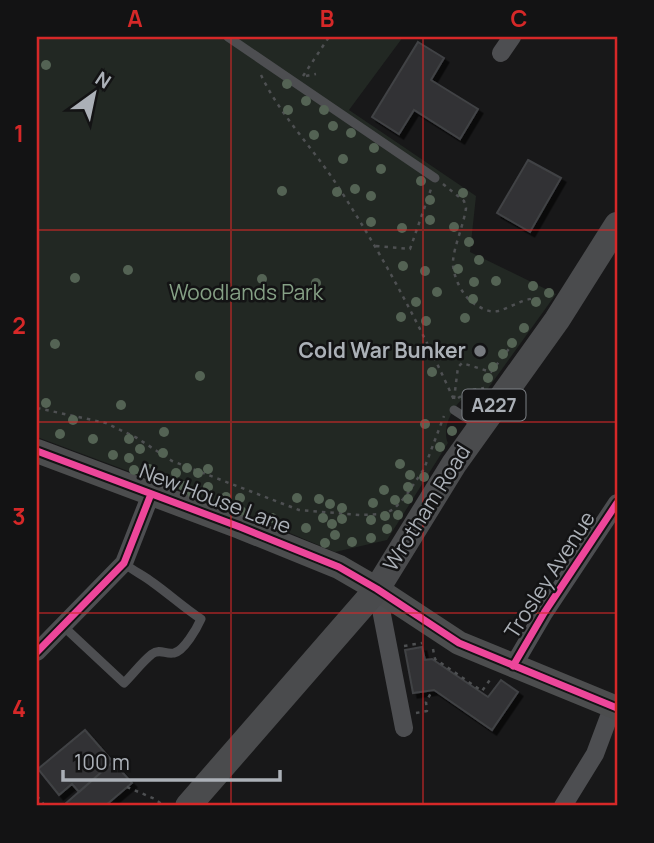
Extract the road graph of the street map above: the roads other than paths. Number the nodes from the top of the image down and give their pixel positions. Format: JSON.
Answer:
{"nodes":[{"id":1,"x":229,"y":37,"type":"edge"},
{"id":2,"x":512,"y":37,"type":"edge"},
{"id":3,"x":501,"y":52,"type":"dead end"},
{"id":4,"x":435,"y":178,"type":"road end"},
{"id":5,"x":617,"y":225,"type":"edge"},
{"id":6,"x":451,"y":408,"type":"road end"},
{"id":7,"x":479,"y":426,"type":"junction"},
{"id":8,"x":37,"y":451,"type":"edge"},
{"id":9,"x":151,"y":494,"type":"junction"},
{"id":10,"x":617,"y":503,"type":"edge"},
{"id":11,"x":124,"y":563,"type":"junction"},
{"id":12,"x":377,"y":589,"type":"junction"},
{"id":13,"x":64,"y":627,"type":"junction"},
{"id":14,"x":37,"y":652,"type":"edge"},
{"id":15,"x":507,"y":672,"type":"junction"},
{"id":16,"x":615,"y":707,"type":"edge"},
{"id":17,"x":407,"y":721,"type":"road end"},
{"id":18,"x":188,"y":806,"type":"edge"},
{"id":19,"x":563,"y":806,"type":"edge"}],
"edges":[{"from":1,"to":4,"type":"lane"},
{"from":2,"to":3,"type":"street"},
{"from":5,"to":7,"type":"main road","name":"Wrotham Road","number":"A227"},
{"from":6,"to":7,"type":"lane"},
{"from":7,"to":12,"type":"main road","name":"Wrotham Road","number":"A227"},
{"from":8,"to":9,"type":"street","name":"New House Lane"},
{"from":9,"to":11,"type":"street"},
{"from":9,"to":12,"type":"street","name":"New House Lane"},
{"from":10,"to":15,"type":"street","name":"Trosley Avenue"},
{"from":11,"to":13,"type":"street"},
{"from":11,"to":13,"type":"lane"},
{"from":12,"to":15,"type":"street","name":"New House Lane"},
{"from":12,"to":17,"type":"street"},
{"from":12,"to":18,"type":"main road","name":"Wrotham Road","number":"A227"},
{"from":13,"to":14,"type":"street"},
{"from":15,"to":16,"type":"street","name":"New House Lane"},
{"from":16,"to":19,"type":"street"}]}
